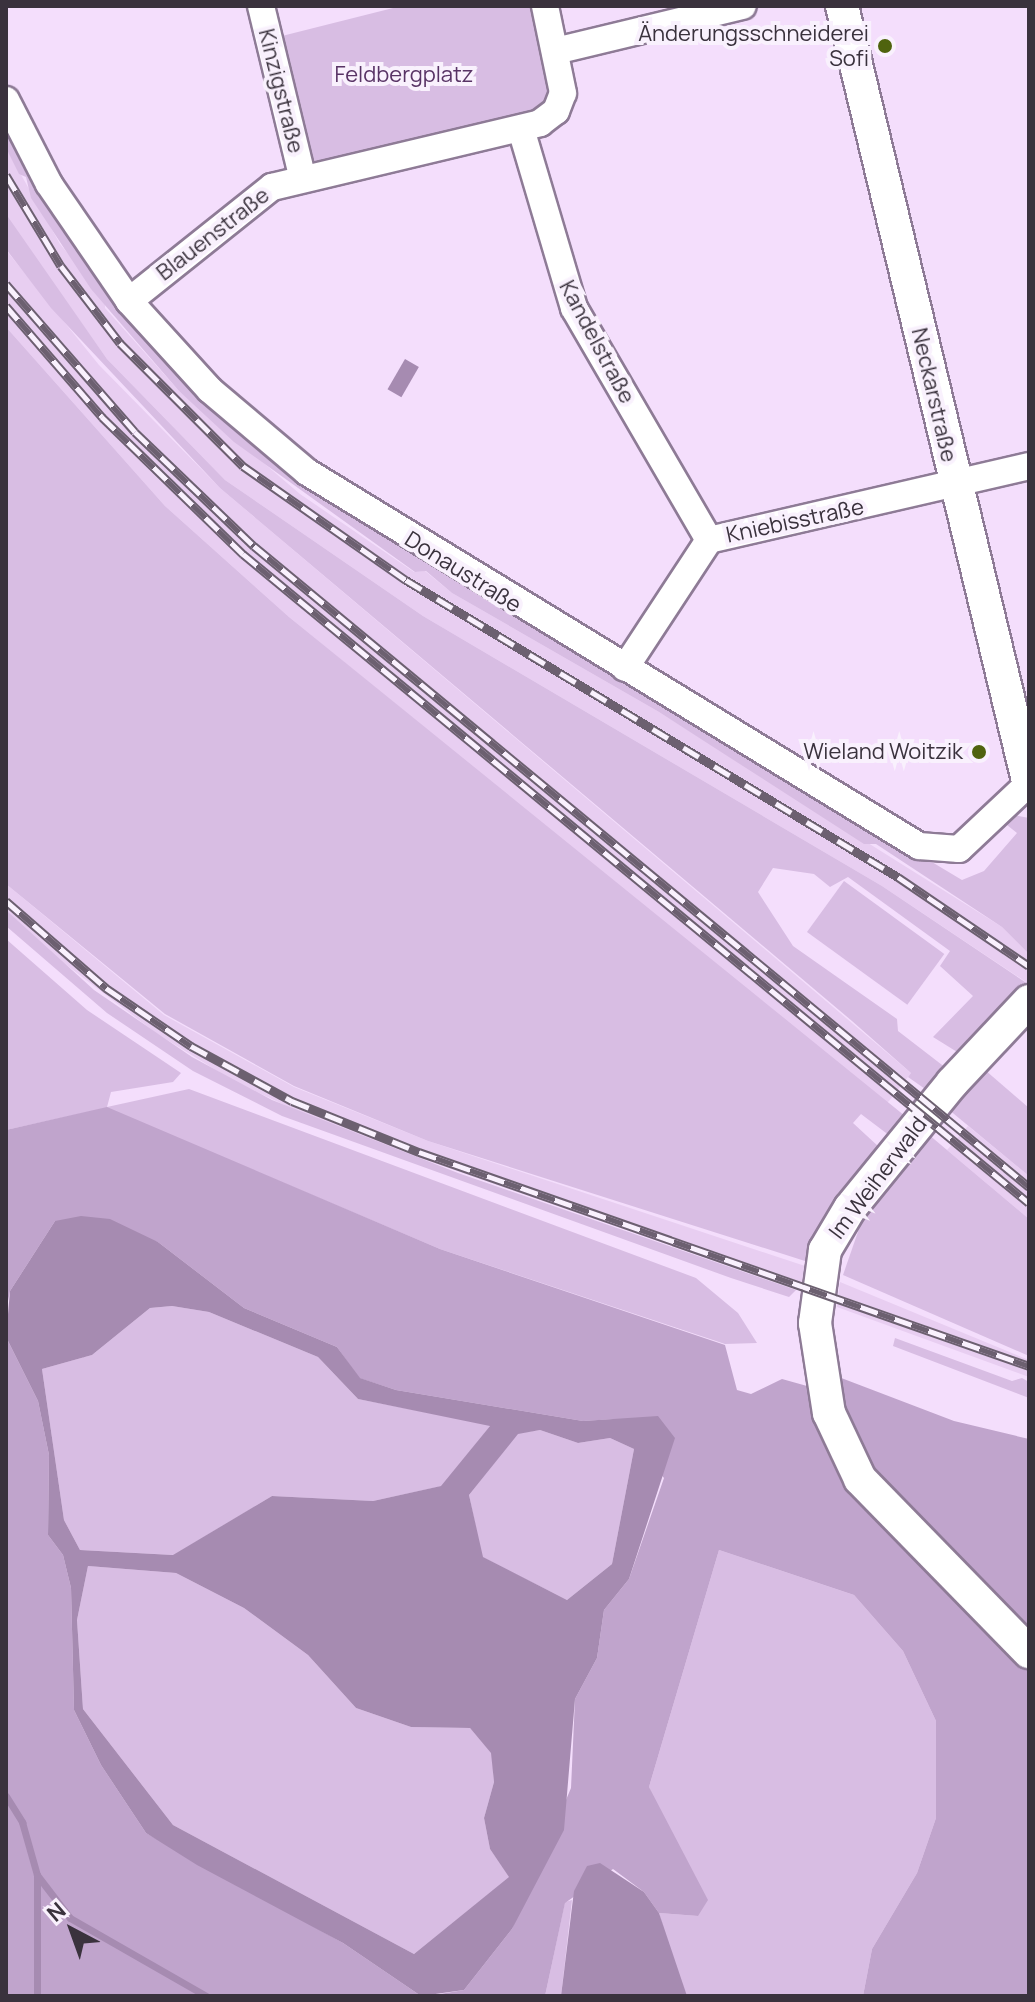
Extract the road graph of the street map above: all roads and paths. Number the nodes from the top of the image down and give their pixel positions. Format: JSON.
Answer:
{"nodes":[{"id":1,"x":261,"y":6,"type":"edge"},
{"id":2,"x":545,"y":6,"type":"edge"},
{"id":3,"x":743,"y":6,"type":"edge"},
{"id":4,"x":842,"y":6,"type":"edge"},
{"id":5,"x":555,"y":51,"type":"junction"},
{"id":6,"x":6,"y":100,"type":"edge"},
{"id":7,"x":521,"y":129,"type":"junction"},
{"id":8,"x":302,"y":176,"type":"junction"},
{"id":9,"x":129,"y":301,"type":"junction"},
{"id":10,"x":1029,"y":466,"type":"edge"},
{"id":11,"x":955,"y":484,"type":"junction"},
{"id":12,"x":709,"y":540,"type":"junction"},
{"id":13,"x":625,"y":668,"type":"junction"},
{"id":14,"x":1029,"y":784,"type":"edge"},
{"id":15,"x":1029,"y":1001,"type":"edge"},
{"id":16,"x":1029,"y":1652,"type":"edge"}],
"edges":[{"from":1,"to":8,"type":"street","name":"Kinzigstraße"},
{"from":2,"to":5,"type":"street"},
{"from":3,"to":5,"type":"street"},
{"from":4,"to":11,"type":"street","name":"Neckarstraße"},
{"from":5,"to":7,"type":"street"},
{"from":6,"to":9,"type":"street","name":"Donaustraße"},
{"from":7,"to":8,"type":"street"},
{"from":7,"to":12,"type":"street","name":"Kandelstraße"},
{"from":8,"to":9,"type":"street","name":"Blauenstraße"},
{"from":9,"to":13,"type":"street","name":"Donaustraße"},
{"from":10,"to":11,"type":"street","name":"Kniebisstraße"},
{"from":11,"to":12,"type":"street","name":"Kniebisstraße"},
{"from":11,"to":14,"type":"street","name":"Neckarstraße"},
{"from":12,"to":13,"type":"street","name":"Kniebisstraße"},
{"from":13,"to":14,"type":"street","name":"Donaustraße"},
{"from":15,"to":16,"type":"street","name":"Im Weiherwald"}]}
